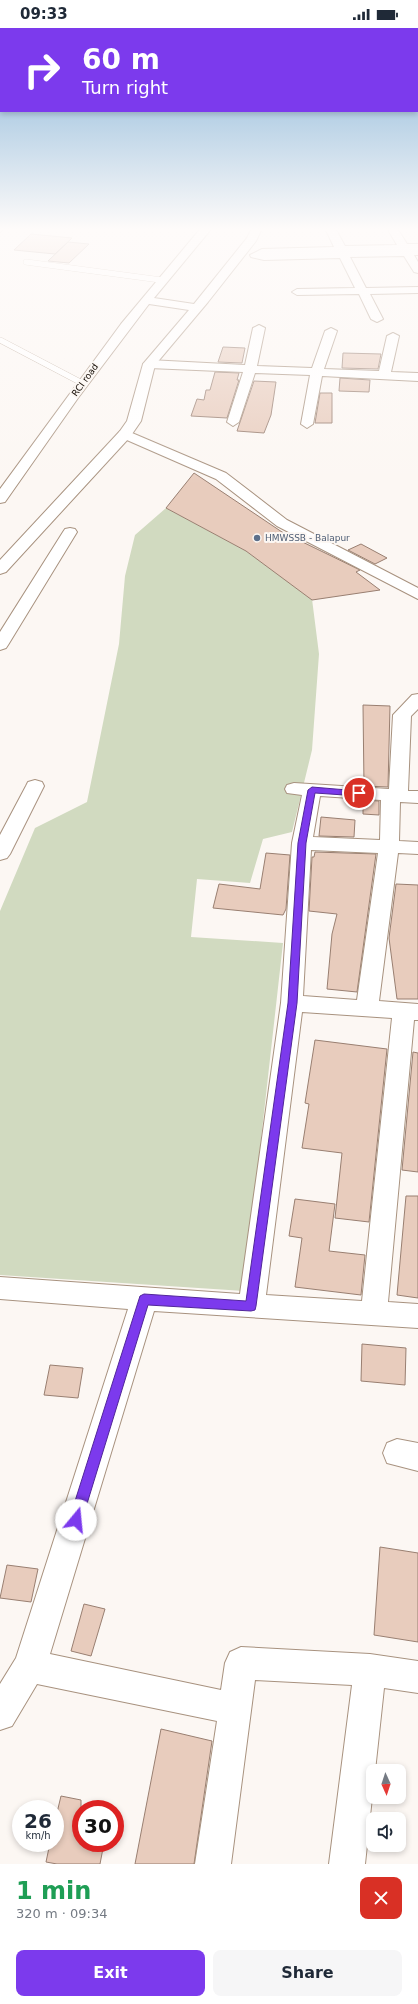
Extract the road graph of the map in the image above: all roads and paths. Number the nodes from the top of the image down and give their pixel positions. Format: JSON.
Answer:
{"nodes":[{"id":1,"x":135,"y":314,"type":"edge"},
{"id":2,"x":191,"y":314,"type":"edge"},
{"id":3,"x":374,"y":314,"type":"edge"},
{"id":4,"x":377,"y":320,"type":"dead end"},
{"id":5,"x":259,"y":328,"type":"dead end"},
{"id":6,"x":331,"y":331,"type":"dead end"},
{"id":7,"x":393,"y":336,"type":"dead end"},
{"id":8,"x":0,"y":340,"type":"edge"},
{"id":9,"x":149,"y":364,"type":"junction"},
{"id":10,"x":250,"y":368,"type":"junction"},
{"id":11,"x":317,"y":372,"type":"junction"},
{"id":12,"x":384,"y":376,"type":"junction"},
{"id":13,"x":418,"y":377,"type":"edge"},
{"id":14,"x":82,"y":383,"type":"junction"},
{"id":15,"x":233,"y":422,"type":"dead end"},
{"id":16,"x":307,"y":424,"type":"dead end"},
{"id":17,"x":124,"y":434,"type":"junction"},
{"id":18,"x":0,"y":500,"type":"edge"},
{"id":19,"x":70,"y":532,"type":"dead end"},
{"id":20,"x":2,"y":564,"type":"edge"},
{"id":21,"x":418,"y":594,"type":"edge"},
{"id":22,"x":0,"y":645,"type":"edge"},
{"id":23,"x":418,"y":699,"type":"edge"},
{"id":24,"x":35,"y":786,"type":"dead end"},
{"id":25,"x":394,"y":796,"type":"junction"},
{"id":26,"x":418,"y":797,"type":"edge"},
{"id":27,"x":302,"y":843,"type":"junction"},
{"id":28,"x":389,"y":848,"type":"junction"},
{"id":29,"x":418,"y":848,"type":"edge"},
{"id":30,"x":0,"y":854,"type":"edge"},
{"id":31,"x":292,"y":1003,"type":"junction"},
{"id":32,"x":368,"y":1008,"type":"junction"},
{"id":33,"x":411,"y":1012,"type":"edge"},
{"id":34,"x":0,"y":1288,"type":"edge"},
{"id":35,"x":144,"y":1299,"type":"junction"},
{"id":36,"x":251,"y":1306,"type":"junction"},
{"id":37,"x":374,"y":1312,"type":"junction"},
{"id":38,"x":418,"y":1316,"type":"edge"},
{"id":39,"x":30,"y":1666,"type":"junction"},
{"id":40,"x":370,"y":1670,"type":"junction"},
{"id":41,"x":418,"y":1678,"type":"edge"},
{"id":42,"x":236,"y":1709,"type":"junction"},
{"id":43,"x":0,"y":1714,"type":"edge"},
{"id":44,"x":213,"y":1864,"type":"edge"},
{"id":45,"x":347,"y":1864,"type":"edge"}],
"edges":[{"from":1,"to":14,"type":"main road","name":"RCI road"},
{"from":2,"to":9,"type":"main road"},
{"from":3,"to":4,"type":"street"},
{"from":5,"to":10,"type":"street"},
{"from":6,"to":11,"type":"street"},
{"from":7,"to":12,"type":"street"},
{"from":8,"to":14,"type":"lane"},
{"from":9,"to":10,"type":"street"},
{"from":9,"to":17,"type":"main road"},
{"from":10,"to":11,"type":"street"},
{"from":10,"to":15,"type":"street"},
{"from":11,"to":12,"type":"street"},
{"from":11,"to":16,"type":"street"},
{"from":12,"to":13,"type":"street"},
{"from":14,"to":18,"type":"main road","name":"RCI road"},
{"from":17,"to":20,"type":"main road"},
{"from":17,"to":21,"type":"street"},
{"from":19,"to":22,"type":"street"},
{"from":23,"to":25,"type":"street"},
{"from":24,"to":30,"type":"street"},
{"from":25,"to":26,"type":"street"},
{"from":25,"to":27,"type":"street"},
{"from":25,"to":28,"type":"street"},
{"from":27,"to":28,"type":"street"},
{"from":27,"to":31,"type":"street"},
{"from":28,"to":29,"type":"street"},
{"from":28,"to":32,"type":"street"},
{"from":31,"to":32,"type":"street"},
{"from":31,"to":36,"type":"street"},
{"from":32,"to":33,"type":"street"},
{"from":33,"to":37,"type":"street"},
{"from":34,"to":35,"type":"street"},
{"from":35,"to":36,"type":"street"},
{"from":35,"to":39,"type":"street"},
{"from":36,"to":37,"type":"street"},
{"from":37,"to":38,"type":"street"},
{"from":39,"to":42,"type":"street"},
{"from":39,"to":43,"type":"street"},
{"from":40,"to":41,"type":"street"},
{"from":40,"to":42,"type":"street"},
{"from":40,"to":45,"type":"street"},
{"from":42,"to":44,"type":"street"}]}
